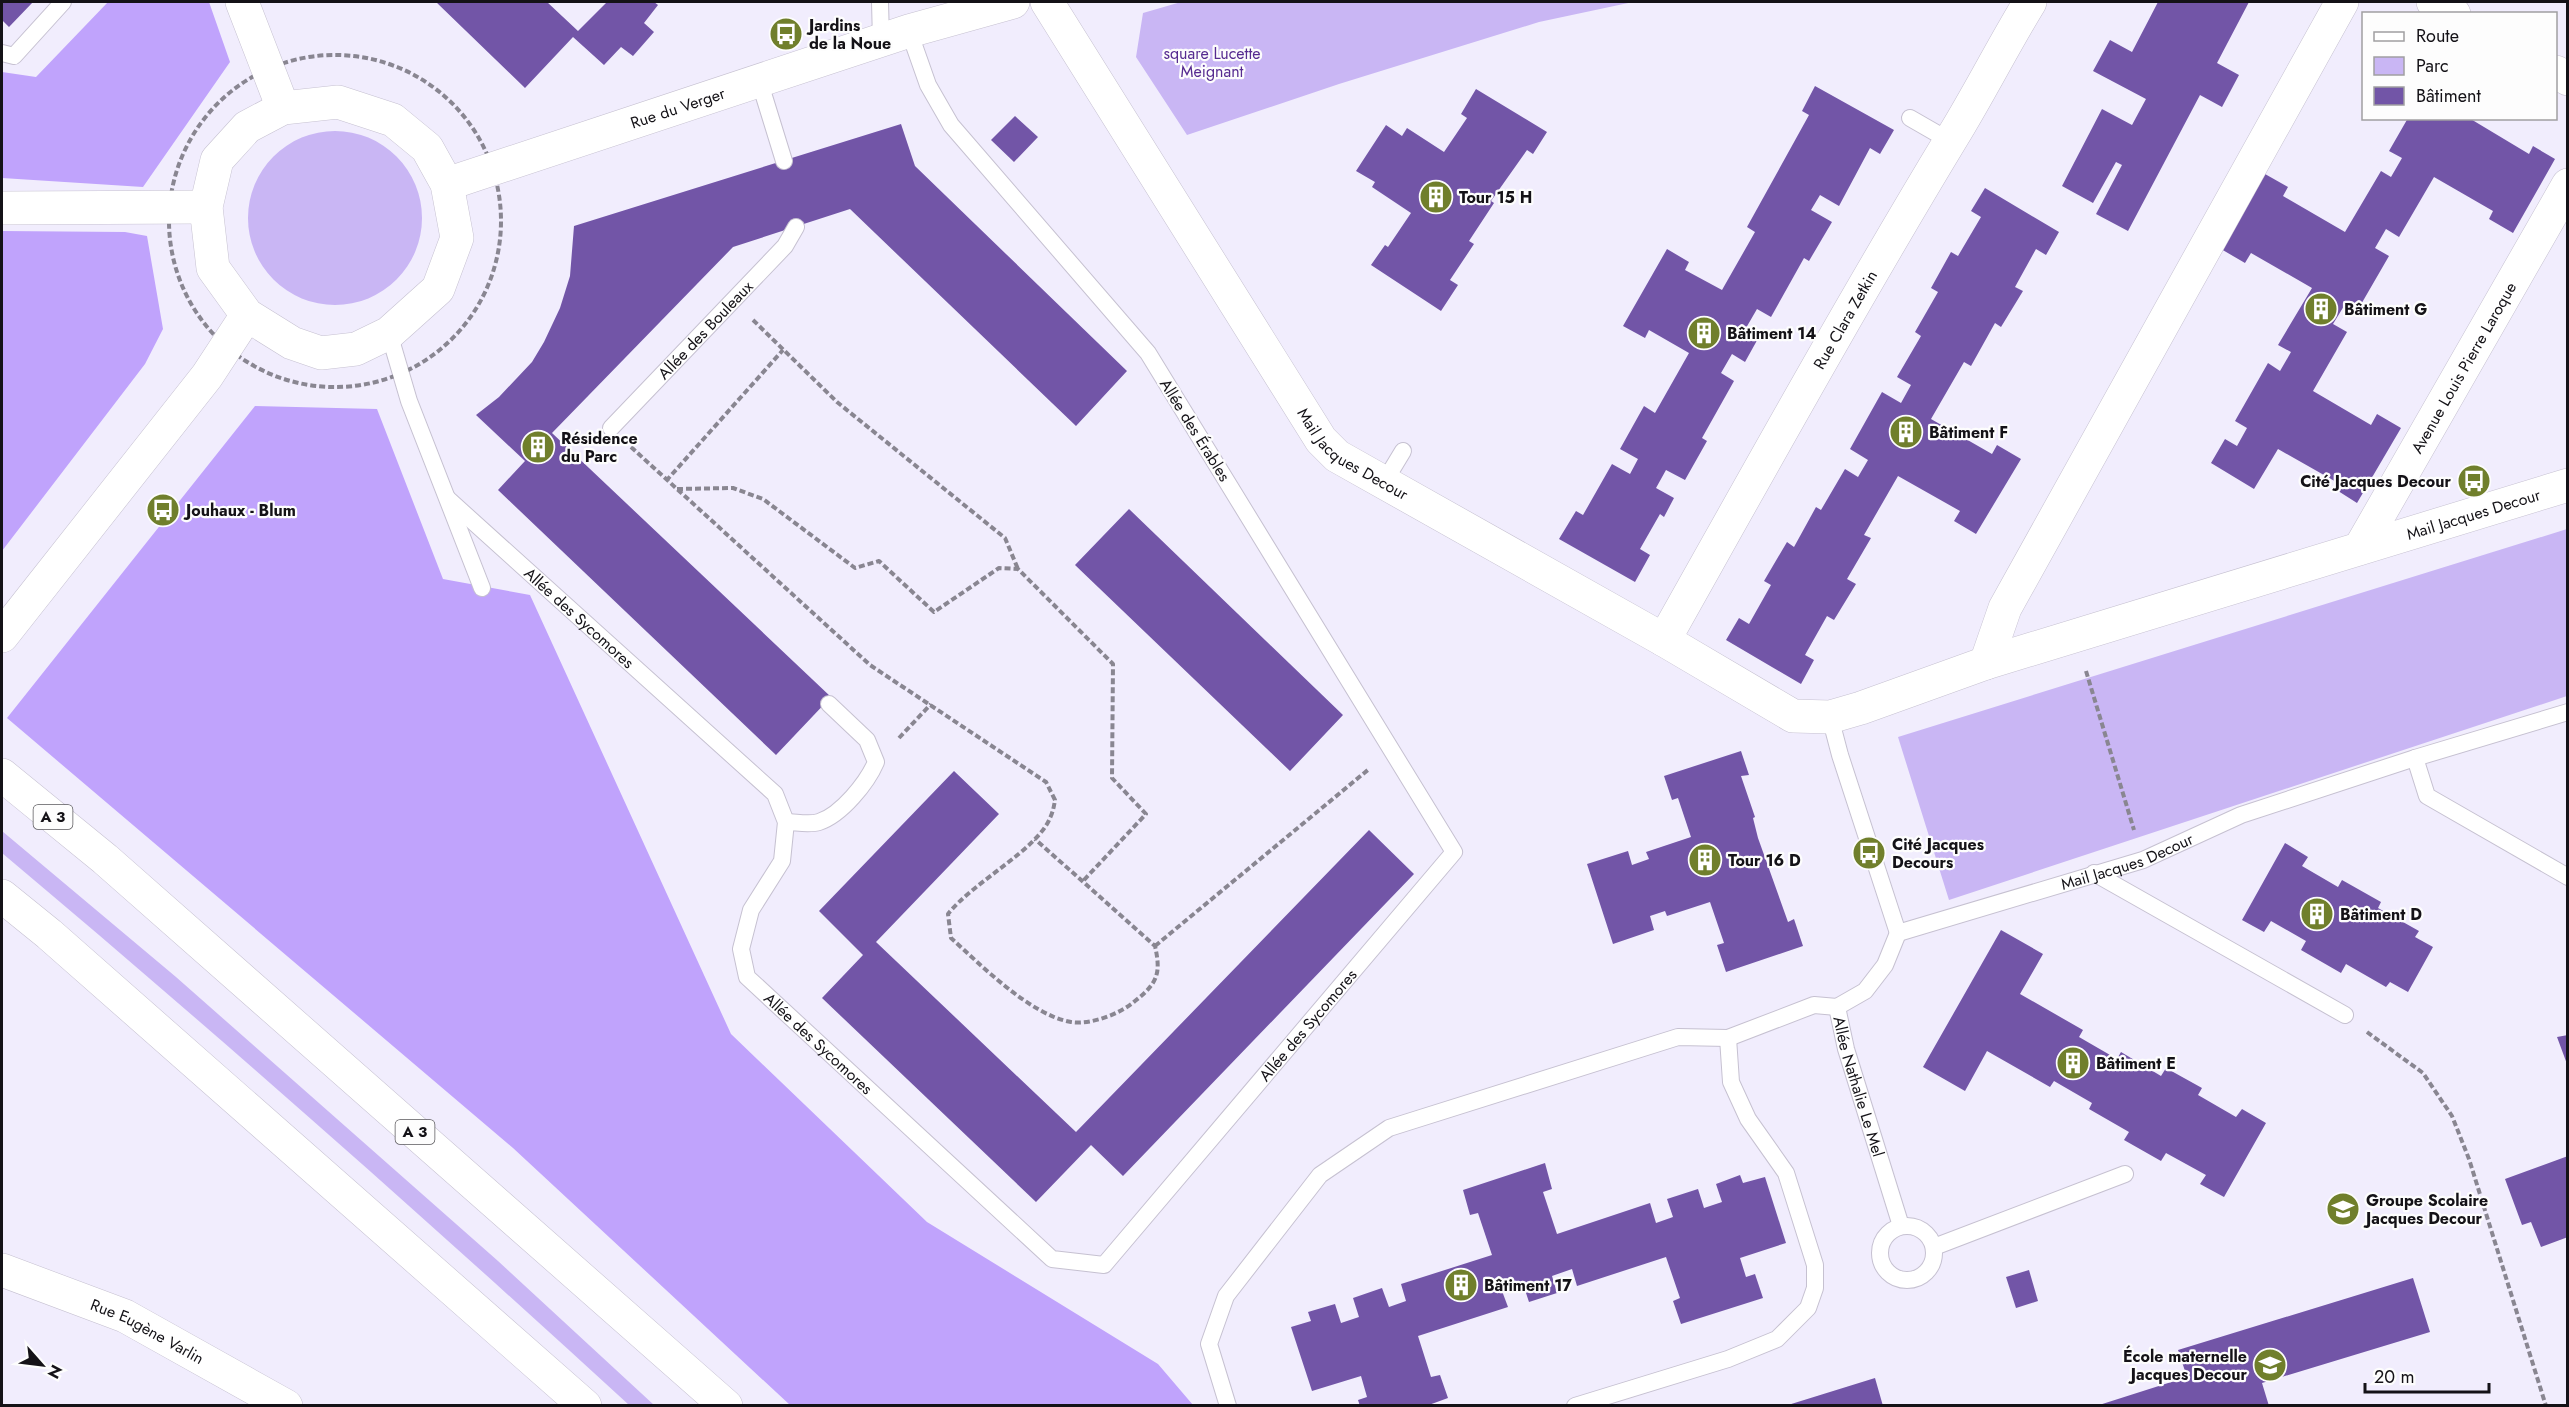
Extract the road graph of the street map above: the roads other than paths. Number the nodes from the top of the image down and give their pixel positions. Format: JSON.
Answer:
{"nodes":[{"id":1,"x":63,"y":2,"type":"edge"},
{"id":2,"x":242,"y":2,"type":"edge"},
{"id":3,"x":880,"y":2,"type":"edge"},
{"id":4,"x":1013,"y":2,"type":"edge"},
{"id":5,"x":1047,"y":2,"type":"edge"},
{"id":6,"x":2030,"y":2,"type":"edge"},
{"id":7,"x":2342,"y":2,"type":"edge"},
{"id":8,"x":2433,"y":2,"type":"edge"},
{"id":9,"x":2450,"y":12,"type":"edge"},
{"id":10,"x":895,"y":35,"type":"junction"},
{"id":11,"x":2,"y":53,"type":"edge"},
{"id":12,"x":759,"y":80,"type":"junction"},
{"id":13,"x":283,"y":108,"type":"junction"},
{"id":14,"x":1910,"y":118,"type":"dead end"},
{"id":15,"x":1950,"y":141,"type":"junction"},
{"id":16,"x":784,"y":161,"type":"dead end"},
{"id":17,"x":447,"y":184,"type":"junction"},
{"id":18,"x":2568,"y":185,"type":"edge"},
{"id":19,"x":206,"y":207,"type":"junction"},
{"id":20,"x":2,"y":208,"type":"edge"},
{"id":21,"x":796,"y":227,"type":"dead end"},
{"id":22,"x":247,"y":315,"type":"junction"},
{"id":23,"x":390,"y":333,"type":"junction"},
{"id":24,"x":611,"y":428,"type":"road end"},
{"id":25,"x":1403,"y":451,"type":"dead end"},
{"id":26,"x":1383,"y":484,"type":"junction"},
{"id":27,"x":2568,"y":485,"type":"edge"},
{"id":28,"x":448,"y":499,"type":"junction"},
{"id":29,"x":2360,"y":548,"type":"junction"},
{"id":30,"x":482,"y":588,"type":"dead end"},
{"id":31,"x":2,"y":636,"type":"edge"},
{"id":32,"x":1664,"y":640,"type":"junction"},
{"id":33,"x":1986,"y":663,"type":"junction"},
{"id":34,"x":829,"y":704,"type":"dead end"},
{"id":35,"x":2568,"y":712,"type":"edge"},
{"id":36,"x":1830,"y":717,"type":"junction"},
{"id":37,"x":2415,"y":758,"type":"junction"},
{"id":38,"x":2,"y":775,"type":"edge"},
{"id":39,"x":786,"y":822,"type":"junction"},
{"id":40,"x":1454,"y":852,"type":"joint"},
{"id":41,"x":2094,"y":873,"type":"junction"},
{"id":42,"x":2568,"y":877,"type":"edge"},
{"id":43,"x":2,"y":896,"type":"edge"},
{"id":44,"x":1898,"y":933,"type":"junction"},
{"id":45,"x":1837,"y":1007,"type":"junction"},
{"id":46,"x":2345,"y":1015,"type":"road end"},
{"id":47,"x":1728,"y":1038,"type":"junction"},
{"id":48,"x":2125,"y":1174,"type":"dead end"},
{"id":49,"x":1901,"y":1226,"type":"junction"},
{"id":50,"x":1934,"y":1247,"type":"junction"},
{"id":51,"x":2,"y":1270,"type":"edge"},
{"id":52,"x":286,"y":1406,"type":"edge"},
{"id":53,"x":585,"y":1406,"type":"edge"},
{"id":54,"x":726,"y":1406,"type":"edge"},
{"id":55,"x":1228,"y":1406,"type":"edge"},
{"id":56,"x":1575,"y":1406,"type":"edge"}],
"edges":[{"from":1,"to":11,"type":"lane"},
{"from":2,"to":13,"type":"main road"},
{"from":3,"to":10,"type":"lane","name":"Allée des Érables"},
{"from":4,"to":10,"type":"main road","name":"Rue du Verger"},
{"from":5,"to":26,"type":"main road","name":"Mail Jacques Decour"},
{"from":6,"to":15,"type":"main road","name":"Rue Clara Zetkin"},
{"from":7,"to":33,"type":"main road"},
{"from":8,"to":9,"type":"main road"},
{"from":10,"to":12,"type":"main road","name":"Rue du Verger"},
{"from":10,"to":40,"type":"lane","name":"Allée des Érables"},
{"from":12,"to":16,"type":"lane"},
{"from":12,"to":17,"type":"main road","name":"Rue du Verger"},
{"from":13,"to":17,"type":"main road"},
{"from":13,"to":19,"type":"main road"},
{"from":14,"to":15,"type":"lane"},
{"from":15,"to":32,"type":"main road","name":"Rue Clara Zetkin"},
{"from":17,"to":23,"type":"main road"},
{"from":18,"to":29,"type":"main road","name":"Avenue Louis Pierre Laroque"},
{"from":19,"to":20,"type":"main road"},
{"from":19,"to":22,"type":"main road"},
{"from":21,"to":24,"type":"lane","name":"Allée des Bouleaux"},
{"from":22,"to":23,"type":"main road"},
{"from":22,"to":31,"type":"main road"},
{"from":23,"to":28,"type":"lane","name":"Allée des Sycomores"},
{"from":25,"to":26,"type":"lane"},
{"from":26,"to":32,"type":"main road","name":"Mail Jacques Decour"},
{"from":27,"to":29,"type":"main road","name":"Mail Jacques Decour"},
{"from":28,"to":30,"type":"lane"},
{"from":28,"to":39,"type":"lane","name":"Allée des Sycomores"},
{"from":29,"to":33,"type":"main road","name":"Mail Jacques Decour"},
{"from":32,"to":36,"type":"main road","name":"Mail Jacques Decour"},
{"from":33,"to":36,"type":"main road","name":"Mail Jacques Decour"},
{"from":34,"to":39,"type":"lane"},
{"from":35,"to":37,"type":"lane","name":"Mail Jacques Decour"},
{"from":36,"to":44,"type":"lane"},
{"from":37,"to":41,"type":"lane","name":"Mail Jacques Decour"},
{"from":37,"to":42,"type":"lane"},
{"from":38,"to":54,"type":"main road","number":"A 3"},
{"from":39,"to":40,"type":"lane","name":"Allée des Sycomores"},
{"from":41,"to":44,"type":"lane","name":"Mail Jacques Decour"},
{"from":41,"to":46,"type":"lane"},
{"from":43,"to":53,"type":"main road"},
{"from":44,"to":45,"type":"lane","name":"Allée Nathalie Le Mel"},
{"from":45,"to":47,"type":"lane"},
{"from":45,"to":49,"type":"lane","name":"Allée Nathalie Le Mel"},
{"from":47,"to":55,"type":"lane"},
{"from":47,"to":56,"type":"lane"},
{"from":48,"to":50,"type":"lane"},
{"from":49,"to":50,"type":"lane"},
{"from":49,"to":50,"type":"lane"},
{"from":51,"to":52,"type":"main road","name":"Rue Eugène Varlin"}]}
